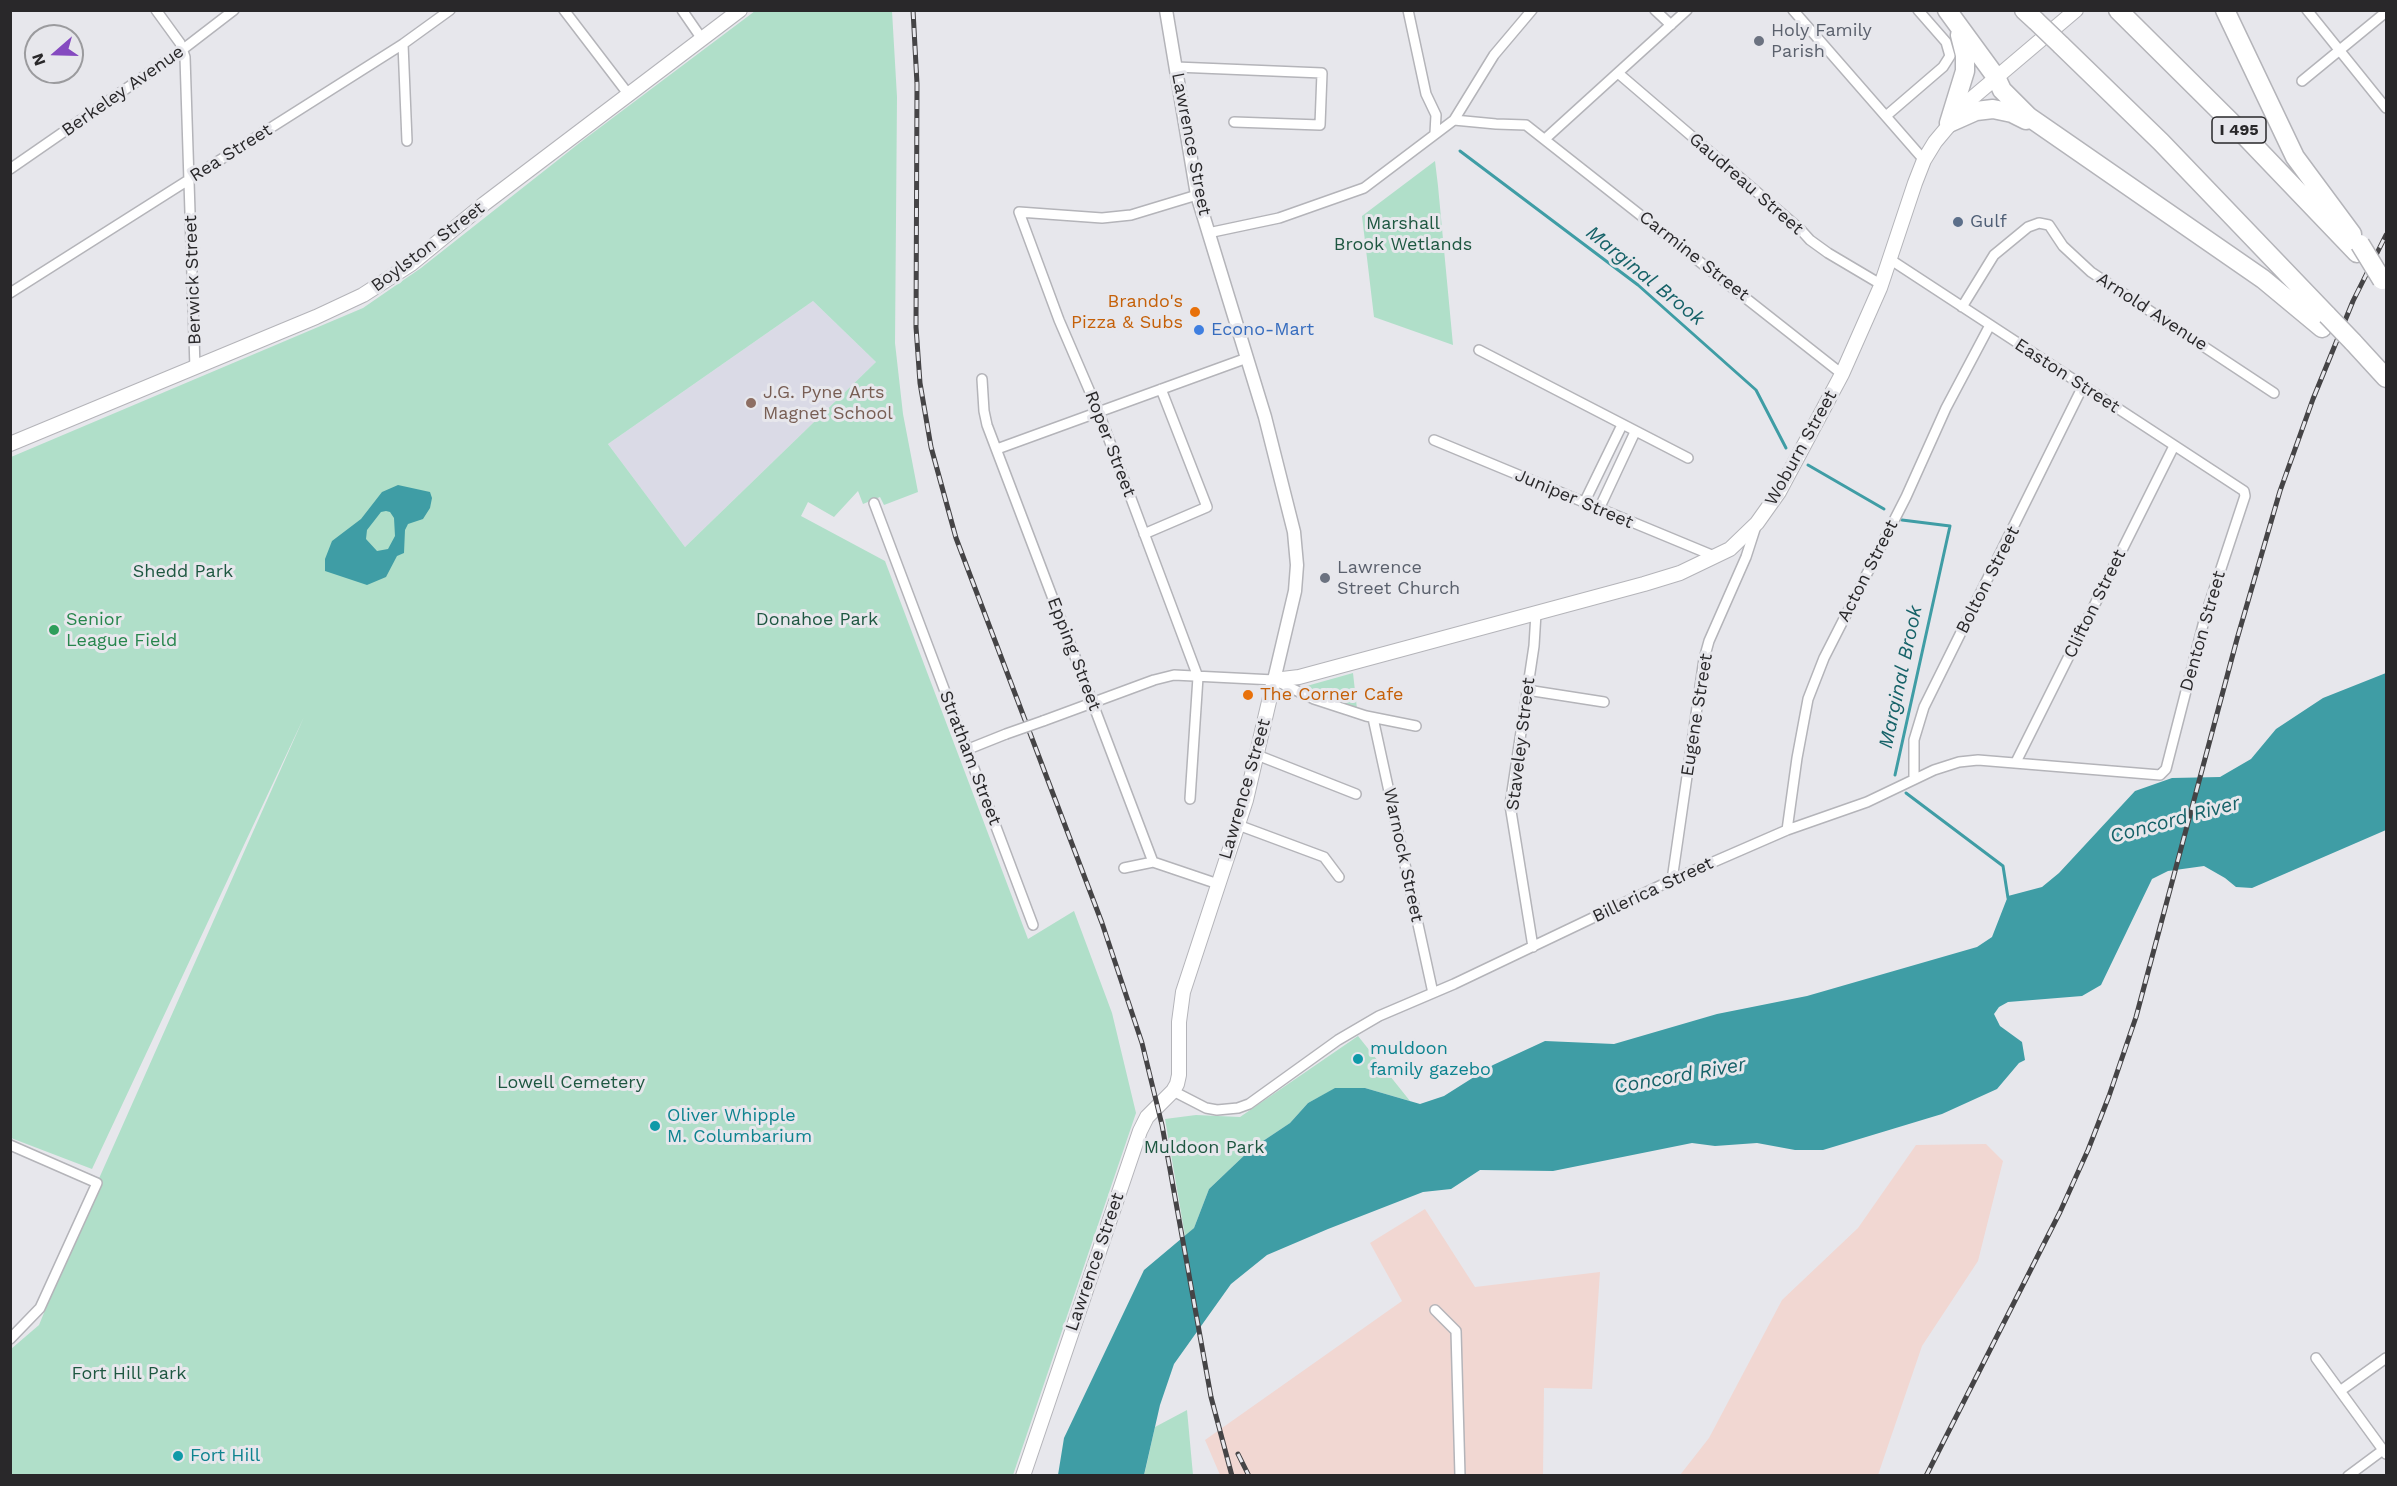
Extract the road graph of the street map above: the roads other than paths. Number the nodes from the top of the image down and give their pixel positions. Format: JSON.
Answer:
{"nodes":[{"id":1,"x":156,"y":10,"type":"edge"},
{"id":2,"x":234,"y":10,"type":"edge"},
{"id":3,"x":450,"y":10,"type":"edge"},
{"id":4,"x":564,"y":10,"type":"edge"},
{"id":5,"x":682,"y":10,"type":"edge"},
{"id":6,"x":740,"y":10,"type":"edge"},
{"id":7,"x":1166,"y":10,"type":"edge"},
{"id":8,"x":1408,"y":10,"type":"edge"},
{"id":9,"x":1532,"y":10,"type":"edge"},
{"id":10,"x":1655,"y":10,"type":"edge"},
{"id":11,"x":1687,"y":10,"type":"edge"},
{"id":12,"x":1793,"y":10,"type":"edge"},
{"id":13,"x":1918,"y":10,"type":"edge"},
{"id":14,"x":2076,"y":10,"type":"edge"},
{"id":15,"x":2118,"y":10,"type":"edge"},
{"id":16,"x":2225,"y":10,"type":"edge"},
{"id":17,"x":2307,"y":10,"type":"edge"},
{"id":18,"x":2386,"y":12,"type":"edge"},
{"id":19,"x":1949,"y":14,"type":"edge"},
{"id":20,"x":2030,"y":16,"type":"edge"},
{"id":21,"x":1671,"y":26,"type":"junction"},
{"id":22,"x":702,"y":39,"type":"junction"},
{"id":23,"x":403,"y":44,"type":"junction"},
{"id":24,"x":182,"y":50,"type":"junction"},
{"id":25,"x":2341,"y":50,"type":"junction"},
{"id":26,"x":1176,"y":67,"type":"junction"},
{"id":27,"x":1618,"y":73,"type":"junction"},
{"id":28,"x":1996,"y":77,"type":"junction"},
{"id":29,"x":2302,"y":81,"type":"dead end"},
{"id":30,"x":629,"y":95,"type":"junction"},
{"id":31,"x":2386,"y":108,"type":"edge"},
{"id":32,"x":1886,"y":116,"type":"junction"},
{"id":33,"x":1454,"y":120,"type":"junction"},
{"id":34,"x":1234,"y":122,"type":"dead end"},
{"id":35,"x":1949,"y":123,"type":"junction"},
{"id":36,"x":2042,"y":127,"type":"junction"},
{"id":37,"x":1435,"y":133,"type":"junction"},
{"id":38,"x":1545,"y":139,"type":"junction"},
{"id":39,"x":407,"y":141,"type":"dead end"},
{"id":40,"x":1924,"y":160,"type":"junction"},
{"id":41,"x":10,"y":169,"type":"edge"},
{"id":42,"x":190,"y":179,"type":"junction"},
{"id":43,"x":1197,"y":195,"type":"junction"},
{"id":44,"x":1208,"y":233,"type":"junction"},
{"id":45,"x":2358,"y":249,"type":"junction"},
{"id":46,"x":1891,"y":260,"type":"junction"},
{"id":47,"x":2384,"y":282,"type":"edge"},
{"id":48,"x":1882,"y":285,"type":"junction"},
{"id":49,"x":10,"y":293,"type":"edge"},
{"id":50,"x":1962,"y":307,"type":"junction"},
{"id":51,"x":2325,"y":321,"type":"junction"},
{"id":52,"x":1990,"y":325,"type":"junction"},
{"id":53,"x":1479,"y":350,"type":"dead end"},
{"id":54,"x":1247,"y":358,"type":"junction"},
{"id":55,"x":195,"y":368,"type":"junction"},
{"id":56,"x":1842,"y":374,"type":"junction"},
{"id":57,"x":2386,"y":378,"type":"edge"},
{"id":58,"x":982,"y":379,"type":"dead end"},
{"id":59,"x":2083,"y":386,"type":"junction"},
{"id":60,"x":1161,"y":389,"type":"junction"},
{"id":61,"x":2274,"y":393,"type":"dead end"},
{"id":62,"x":1099,"y":412,"type":"junction"},
{"id":63,"x":1622,"y":425,"type":"junction"},
{"id":64,"x":1635,"y":432,"type":"junction"},
{"id":65,"x":1434,"y":440,"type":"dead end"},
{"id":66,"x":10,"y":444,"type":"edge"},
{"id":67,"x":2174,"y":446,"type":"junction"},
{"id":68,"x":997,"y":449,"type":"junction"},
{"id":69,"x":1688,"y":458,"type":"dead end"},
{"id":70,"x":2244,"y":491,"type":"joint"},
{"id":71,"x":874,"y":503,"type":"dead end"},
{"id":72,"x":1584,"y":503,"type":"junction"},
{"id":73,"x":1599,"y":509,"type":"junction"},
{"id":74,"x":1757,"y":523,"type":"junction"},
{"id":75,"x":1144,"y":534,"type":"junction"},
{"id":76,"x":1714,"y":556,"type":"junction"},
{"id":77,"x":1536,"y":613,"type":"junction"},
{"id":78,"x":1198,"y":677,"type":"junction"},
{"id":79,"x":1274,"y":680,"type":"junction"},
{"id":80,"x":1527,"y":690,"type":"junction"},
{"id":81,"x":1604,"y":702,"type":"dead end"},
{"id":82,"x":1093,"y":703,"type":"junction"},
{"id":83,"x":1373,"y":718,"type":"junction"},
{"id":84,"x":1416,"y":726,"type":"dead end"},
{"id":85,"x":966,"y":750,"type":"junction"},
{"id":86,"x":1257,"y":755,"type":"junction"},
{"id":87,"x":2016,"y":762,"type":"junction"},
{"id":88,"x":2163,"y":772,"type":"joint"},
{"id":89,"x":1914,"y":779,"type":"junction"},
{"id":90,"x":1356,"y":794,"type":"dead end"},
{"id":91,"x":1190,"y":800,"type":"dead end"},
{"id":92,"x":1238,"y":825,"type":"junction"},
{"id":93,"x":1787,"y":831,"type":"junction"},
{"id":94,"x":1153,"y":862,"type":"junction"},
{"id":95,"x":1124,"y":868,"type":"dead end"},
{"id":96,"x":1339,"y":877,"type":"dead end"},
{"id":97,"x":1672,"y":880,"type":"junction"},
{"id":98,"x":1218,"y":884,"type":"junction"},
{"id":99,"x":1033,"y":925,"type":"dead end"},
{"id":100,"x":1533,"y":947,"type":"junction"},
{"id":101,"x":1433,"y":993,"type":"junction"},
{"id":102,"x":1173,"y":1091,"type":"junction"},
{"id":103,"x":10,"y":1146,"type":"edge"},
{"id":104,"x":1435,"y":1310,"type":"dead end"},
{"id":105,"x":10,"y":1339,"type":"edge"},
{"id":106,"x":2316,"y":1358,"type":"dead end"},
{"id":107,"x":2386,"y":1358,"type":"edge"},
{"id":108,"x":2340,"y":1391,"type":"junction"},
{"id":109,"x":2385,"y":1452,"type":"edge"},
{"id":110,"x":1023,"y":1476,"type":"edge"},
{"id":111,"x":1460,"y":1476,"type":"edge"},
{"id":112,"x":2348,"y":1476,"type":"edge"}],
"edges":[{"from":1,"to":24,"type":"street"},
{"from":2,"to":24,"type":"street","name":"Berkeley Avenue"},
{"from":3,"to":23,"type":"street","name":"Rea Street"},
{"from":4,"to":30,"type":"street"},
{"from":5,"to":22,"type":"street"},
{"from":6,"to":22,"type":"main road","name":"Boylston Street"},
{"from":7,"to":26,"type":"street","name":"Lawrence Street"},
{"from":8,"to":37,"type":"street"},
{"from":9,"to":33,"type":"street"},
{"from":10,"to":21,"type":"street"},
{"from":11,"to":21,"type":"street"},
{"from":12,"to":32,"type":"street"},
{"from":13,"to":32,"type":"street"},
{"from":14,"to":28,"type":"main road","name":"Woburn Street"},
{"from":15,"to":45,"type":"highway","number":"I 495"},
{"from":16,"to":45,"type":"highway"},
{"from":17,"to":25,"type":"street"},
{"from":18,"to":25,"type":"street"},
{"from":19,"to":28,"type":"highway"},
{"from":19,"to":35,"type":"highway"},
{"from":20,"to":51,"type":"highway","bridge":true},
{"from":21,"to":27,"type":"street"},
{"from":22,"to":30,"type":"main road","name":"Boylston Street"},
{"from":23,"to":39,"type":"street"},
{"from":23,"to":42,"type":"street","name":"Rea Street"},
{"from":24,"to":41,"type":"street","name":"Berkeley Avenue"},
{"from":24,"to":42,"type":"street","name":"Berwick Street"},
{"from":25,"to":29,"type":"street"},
{"from":25,"to":31,"type":"street"},
{"from":26,"to":34,"type":"street"},
{"from":26,"to":43,"type":"street","name":"Lawrence Street"},
{"from":27,"to":38,"type":"street"},
{"from":27,"to":48,"type":"street","name":"Gaudreau Street"},
{"from":28,"to":35,"type":"main road","name":"Woburn Street"},
{"from":28,"to":36,"type":"highway"},
{"from":30,"to":55,"type":"main road","name":"Boylston Street"},
{"from":32,"to":40,"type":"street"},
{"from":33,"to":37,"type":"street"},
{"from":33,"to":38,"type":"street","name":"Carmine Street"},
{"from":35,"to":36,"type":"highway"},
{"from":35,"to":40,"type":"main road","name":"Woburn Street"},
{"from":36,"to":51,"type":"highway"},
{"from":37,"to":44,"type":"street"},
{"from":38,"to":56,"type":"street","name":"Carmine Street"},
{"from":40,"to":46,"type":"main road","name":"Woburn Street"},
{"from":42,"to":49,"type":"street","name":"Rea Street"},
{"from":42,"to":55,"type":"street","name":"Berwick Street"},
{"from":43,"to":44,"type":"street","name":"Lawrence Street"},
{"from":43,"to":62,"type":"street","name":"Roper Street"},
{"from":44,"to":54,"type":"street","name":"Lawrence Street"},
{"from":45,"to":47,"type":"highway","number":"I 495","bridge":true},
{"from":46,"to":48,"type":"main road","name":"Woburn Street"},
{"from":46,"to":50,"type":"street","name":"Easton Street"},
{"from":48,"to":56,"type":"main road","name":"Woburn Street"},
{"from":50,"to":52,"type":"street","name":"Easton Street"},
{"from":50,"to":61,"type":"street","name":"Arnold Avenue"},
{"from":51,"to":57,"type":"highway","bridge":true},
{"from":52,"to":59,"type":"street","name":"Easton Street"},
{"from":52,"to":93,"type":"street","name":"Acton Street"},
{"from":53,"to":63,"type":"street"},
{"from":54,"to":60,"type":"street"},
{"from":54,"to":79,"type":"street","name":"Lawrence Street"},
{"from":55,"to":66,"type":"main road","name":"Boylston Street"},
{"from":56,"to":74,"type":"main road","name":"Woburn Street"},
{"from":58,"to":68,"type":"street","name":"Epping Street"},
{"from":59,"to":67,"type":"street","name":"Easton Street"},
{"from":59,"to":89,"type":"street","name":"Bolton Street"},
{"from":60,"to":62,"type":"street"},
{"from":60,"to":75,"type":"street"},
{"from":62,"to":68,"type":"street"},
{"from":62,"to":75,"type":"street","name":"Roper Street"},
{"from":63,"to":64,"type":"street"},
{"from":63,"to":72,"type":"street"},
{"from":64,"to":69,"type":"street"},
{"from":64,"to":73,"type":"street"},
{"from":65,"to":72,"type":"street","name":"Juniper Street"},
{"from":67,"to":70,"type":"street","name":"Easton Street"},
{"from":67,"to":87,"type":"street","name":"Clifton Street"},
{"from":68,"to":82,"type":"street","name":"Epping Street"},
{"from":70,"to":88,"type":"street","name":"Denton Street"},
{"from":71,"to":85,"type":"street","name":"Stratham Street"},
{"from":72,"to":73,"type":"street","name":"Juniper Street"},
{"from":73,"to":76,"type":"street","name":"Juniper Street"},
{"from":74,"to":76,"type":"main road","name":"Woburn Street"},
{"from":74,"to":97,"type":"street","name":"Eugene Street"},
{"from":75,"to":78,"type":"street","name":"Roper Street"},
{"from":76,"to":77,"type":"main road","name":"Woburn Street"},
{"from":77,"to":79,"type":"main road","name":"Woburn Street"},
{"from":77,"to":80,"type":"street","name":"Staveley Street"},
{"from":78,"to":79,"type":"street"},
{"from":78,"to":82,"type":"street"},
{"from":78,"to":91,"type":"street"},
{"from":79,"to":83,"type":"street"},
{"from":79,"to":86,"type":"main road","name":"Lawrence Street"},
{"from":80,"to":81,"type":"street"},
{"from":80,"to":100,"type":"street","name":"Staveley Street"},
{"from":82,"to":85,"type":"street","bridge":true},
{"from":82,"to":94,"type":"street","name":"Epping Street"},
{"from":83,"to":84,"type":"street"},
{"from":83,"to":101,"type":"street","name":"Warnock Street"},
{"from":85,"to":99,"type":"street","name":"Stratham Street"},
{"from":86,"to":90,"type":"street"},
{"from":86,"to":92,"type":"main road","name":"Lawrence Street"},
{"from":87,"to":88,"type":"street","name":"Billerica Street"},
{"from":87,"to":89,"type":"street","name":"Billerica Street"},
{"from":89,"to":93,"type":"street","name":"Billerica Street"},
{"from":92,"to":96,"type":"street"},
{"from":92,"to":98,"type":"main road","name":"Lawrence Street"},
{"from":93,"to":97,"type":"street","name":"Billerica Street"},
{"from":94,"to":95,"type":"street"},
{"from":94,"to":98,"type":"street"},
{"from":97,"to":100,"type":"street","name":"Billerica Street"},
{"from":98,"to":102,"type":"main road","name":"Lawrence Street"},
{"from":100,"to":101,"type":"street","name":"Billerica Street"},
{"from":101,"to":102,"type":"street","name":"Billerica Street"},
{"from":102,"to":110,"type":"main road","name":"Lawrence Street"},
{"from":103,"to":105,"type":"street"},
{"from":104,"to":111,"type":"street"},
{"from":106,"to":108,"type":"street"},
{"from":107,"to":108,"type":"street"},
{"from":108,"to":109,"type":"street"},
{"from":109,"to":112,"type":"street"}]}
